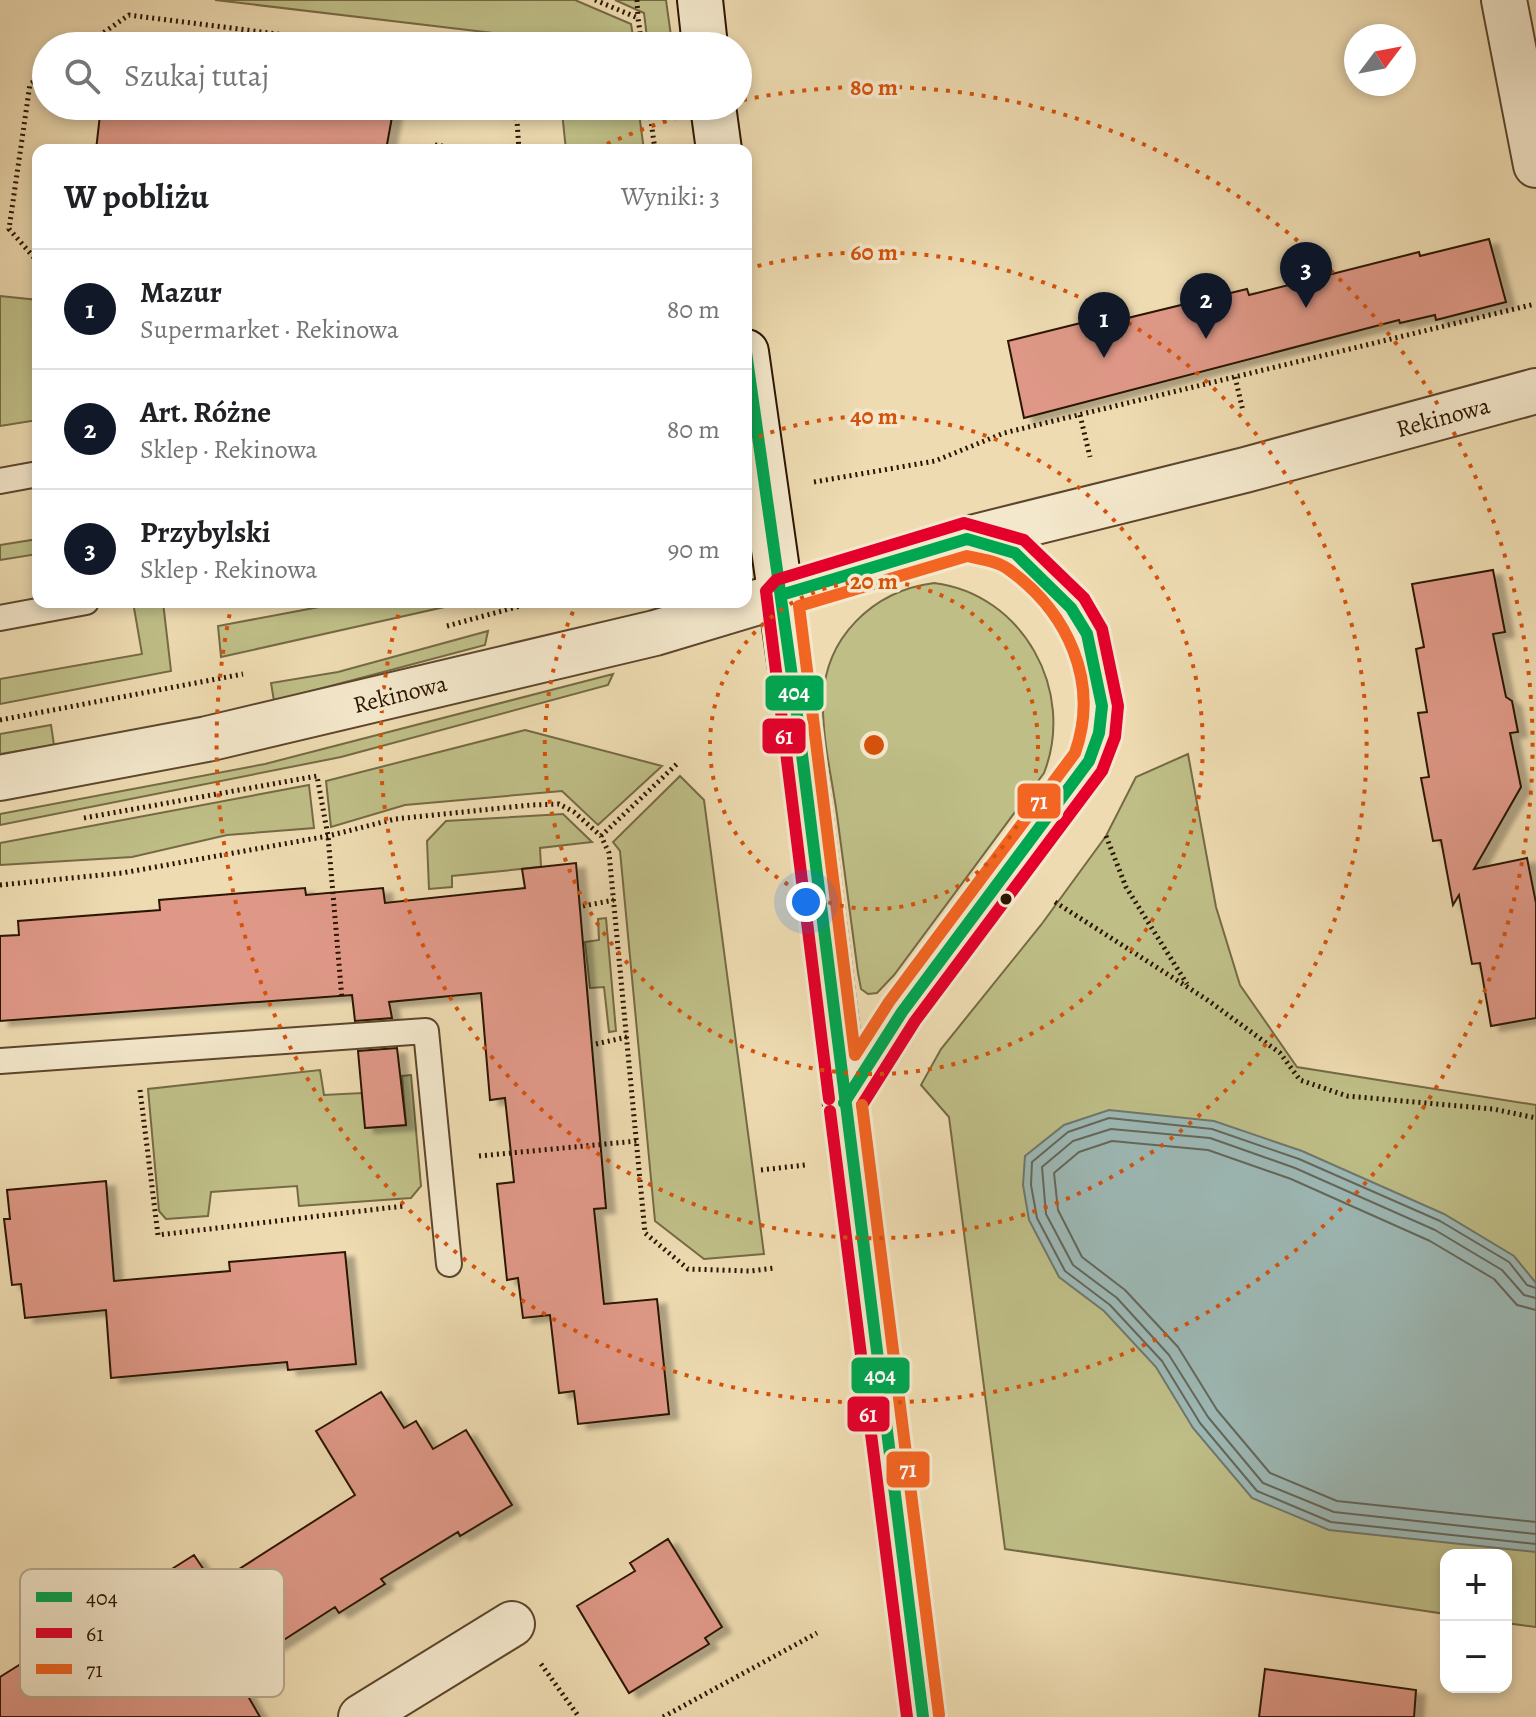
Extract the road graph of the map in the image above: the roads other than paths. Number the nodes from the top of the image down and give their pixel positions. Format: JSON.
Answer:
{"nodes":[{"id":1,"x":700,"y":0,"type":"edge"},
{"id":2,"x":1504,"y":0,"type":"edge"},
{"id":3,"x":703,"y":32,"type":"edge"},
{"id":4,"x":715,"y":120,"type":"edge"},
{"id":5,"x":718,"y":144,"type":"edge"},
{"id":6,"x":1536,"y":165,"type":"edge"},
{"id":7,"x":1536,"y":391,"type":"edge"},
{"id":8,"x":752,"y":400,"type":"edge"},
{"id":9,"x":32,"y":475,"type":"edge"},
{"id":10,"x":0,"y":481,"type":"edge"},
{"id":11,"x":967,"y":539,"type":"junction"},
{"id":12,"x":781,"y":595,"type":"junction"},
{"id":13,"x":752,"y":604,"type":"edge"},
{"id":14,"x":54,"y":608,"type":"edge"},
{"id":15,"x":738,"y":608,"type":"edge"},
{"id":16,"x":0,"y":618,"type":"edge"},
{"id":17,"x":0,"y":778,"type":"edge"},
{"id":18,"x":0,"y":1061,"type":"edge"},
{"id":19,"x":844,"y":1103,"type":"junction"},
{"id":20,"x":449,"y":1264,"type":"dead end"},
{"id":21,"x":512,"y":1624,"type":"road end"},
{"id":22,"x":361,"y":1717,"type":"edge"},
{"id":23,"x":923,"y":1717,"type":"edge"}],
"edges":[{"from":1,"to":3,"type":"street"},
{"from":2,"to":6,"type":"street"},
{"from":4,"to":5,"type":"street"},
{"from":7,"to":11,"type":"street","name":"Rekinowa"},
{"from":8,"to":12,"type":"street"},
{"from":9,"to":10,"type":"lane"},
{"from":11,"to":12,"type":"street","name":"Rekinowa"},
{"from":11,"to":19,"type":"lane"},
{"from":12,"to":13,"type":"street","name":"Rekinowa"},
{"from":12,"to":19,"type":"street"},
{"from":14,"to":16,"type":"lane"},
{"from":15,"to":17,"type":"street","name":"Rekinowa"},
{"from":18,"to":20,"type":"lane"},
{"from":19,"to":23,"type":"street"},
{"from":21,"to":22,"type":"street"}]}
